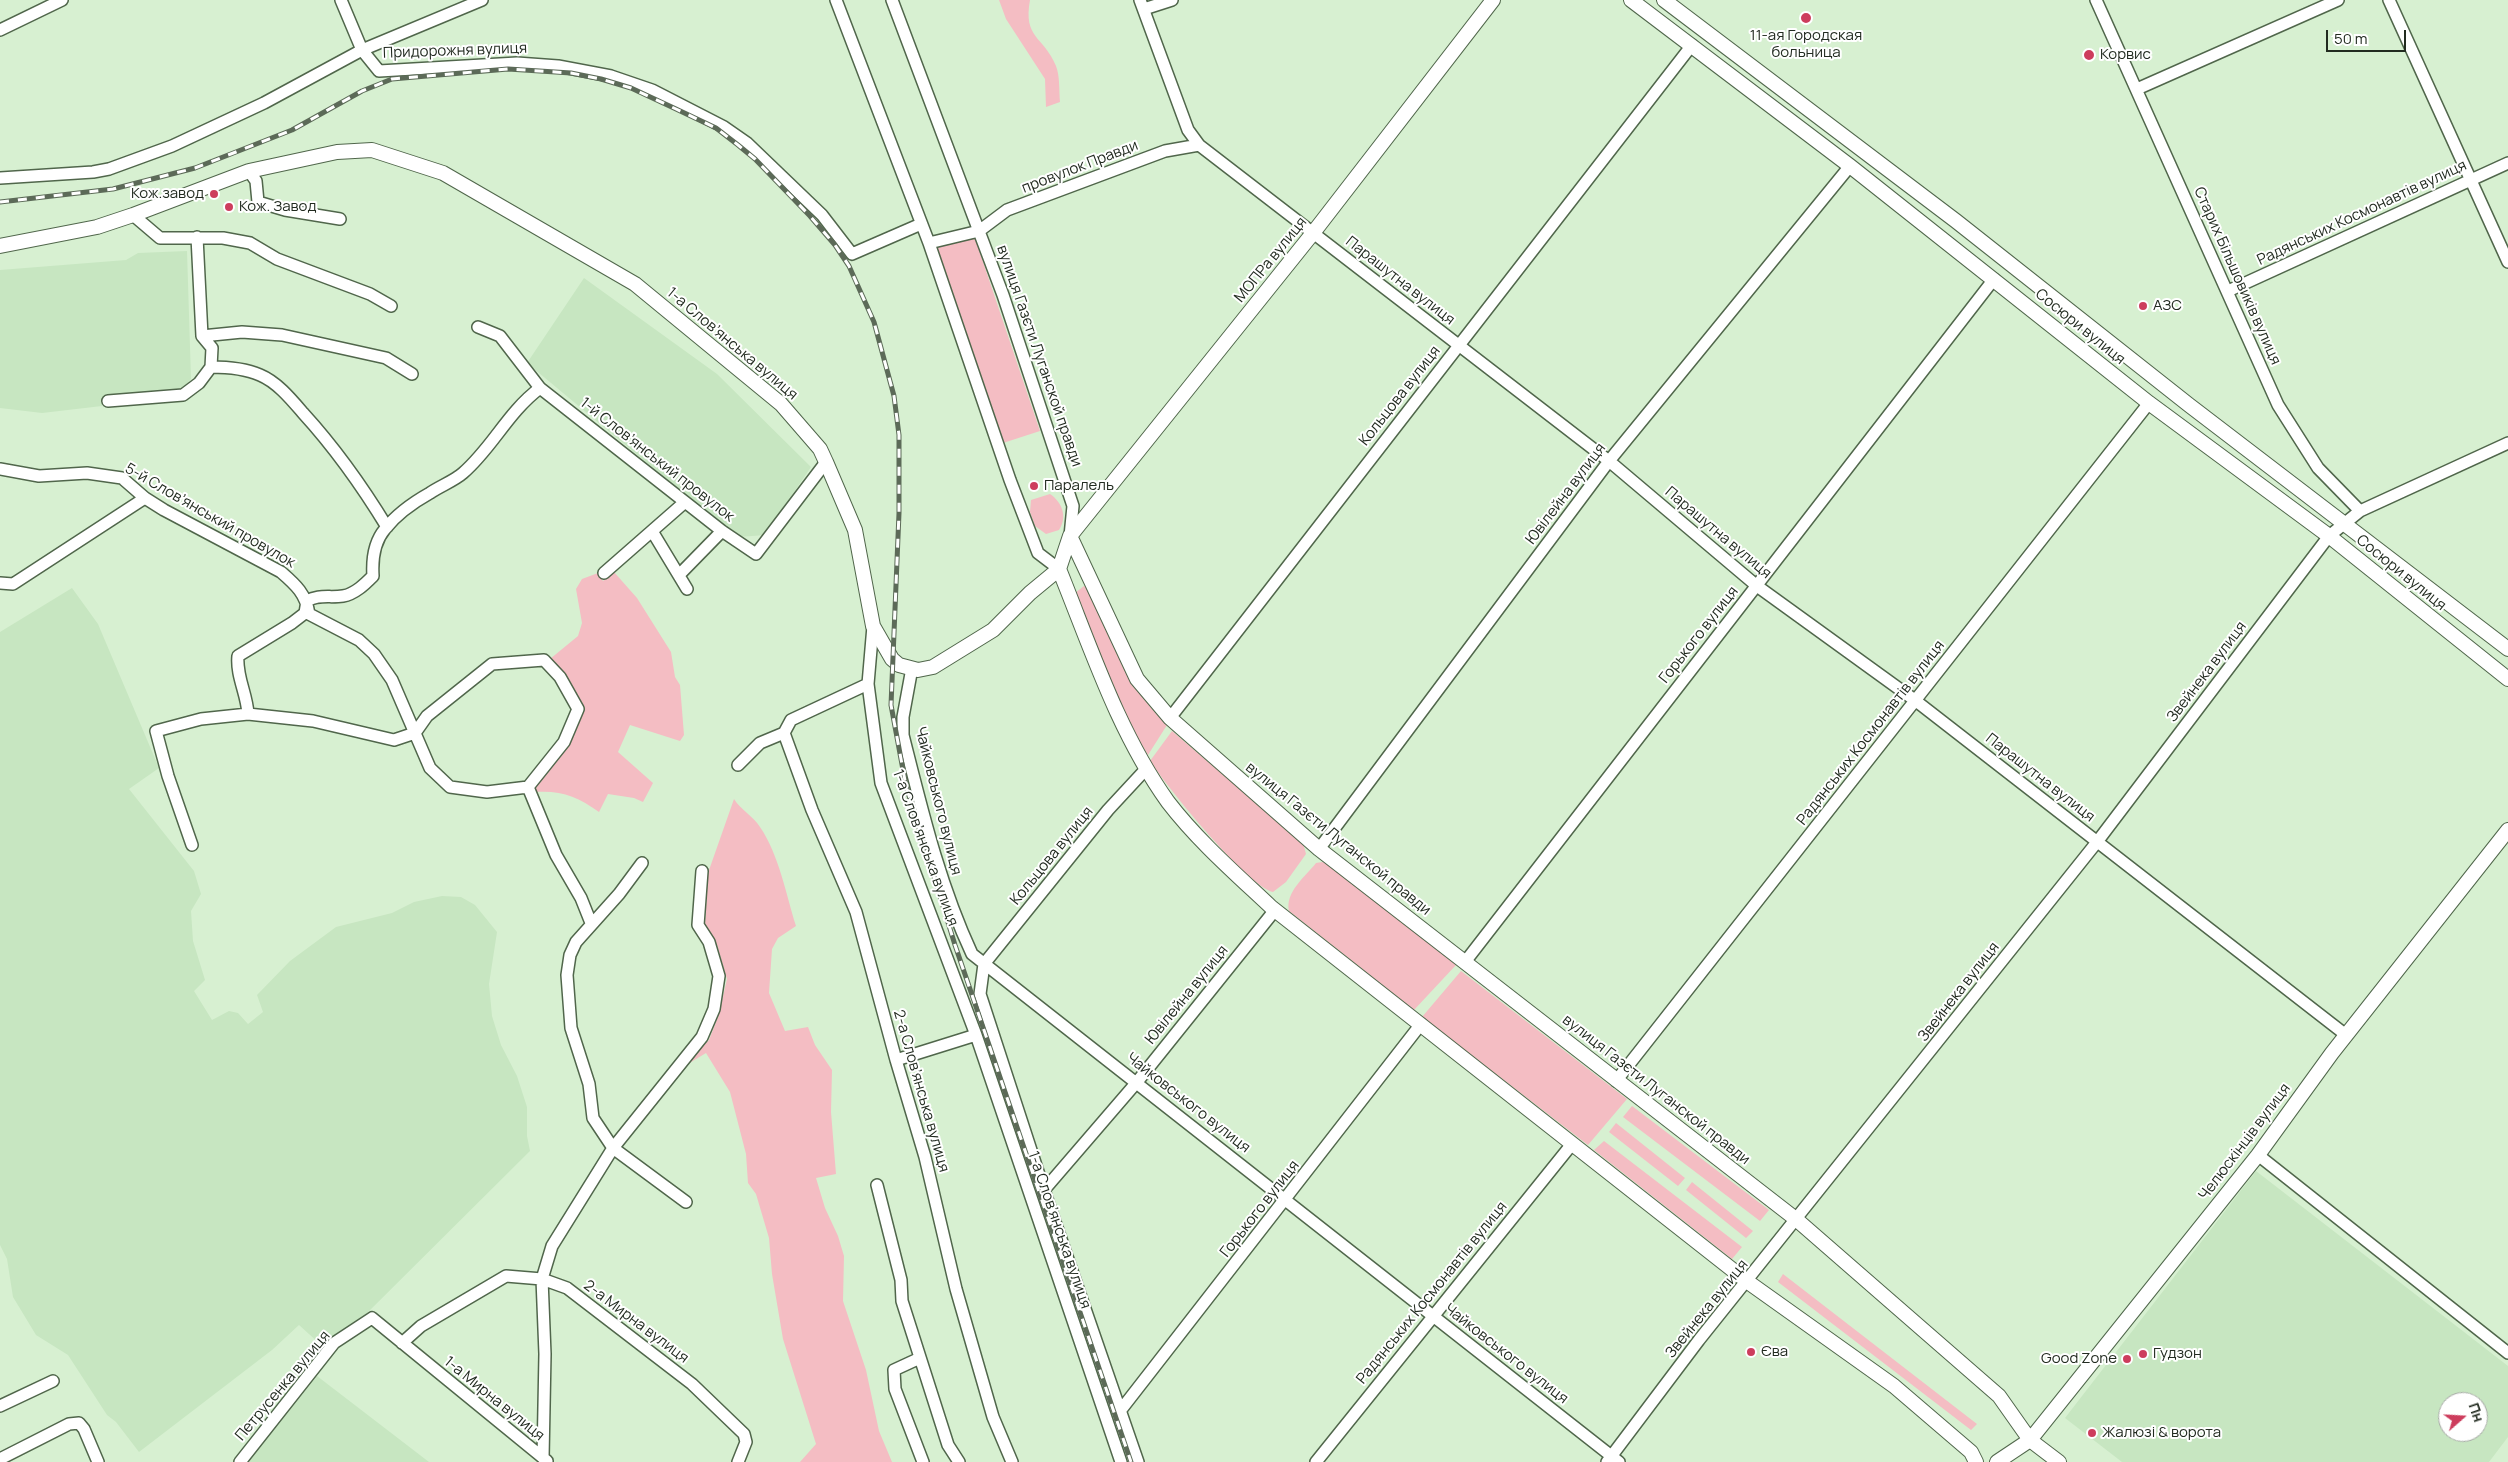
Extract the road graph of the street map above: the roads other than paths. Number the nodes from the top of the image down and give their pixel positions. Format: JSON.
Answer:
{"nodes":[{"id":1,"x":62,"y":0,"type":"edge"},
{"id":2,"x":341,"y":0,"type":"edge"},
{"id":3,"x":482,"y":0,"type":"edge"},
{"id":4,"x":836,"y":0,"type":"edge"},
{"id":5,"x":892,"y":0,"type":"edge"},
{"id":6,"x":1172,"y":0,"type":"edge"},
{"id":7,"x":1493,"y":0,"type":"edge"},
{"id":8,"x":1631,"y":0,"type":"edge"},
{"id":9,"x":1664,"y":0,"type":"edge"},
{"id":10,"x":2096,"y":0,"type":"edge"},
{"id":11,"x":2338,"y":0,"type":"edge"},
{"id":12,"x":2389,"y":0,"type":"edge"},
{"id":13,"x":1142,"y":5,"type":"edge"},
{"id":14,"x":0,"y":30,"type":"edge"},
{"id":15,"x":1692,"y":45,"type":"junction"},
{"id":16,"x":362,"y":50,"type":"junction"},
{"id":17,"x":2137,"y":90,"type":"junction"},
{"id":18,"x":1199,"y":145,"type":"junction"},
{"id":19,"x":2508,"y":163,"type":"edge"},
{"id":20,"x":1850,"y":166,"type":"junction"},
{"id":21,"x":248,"y":171,"type":"junction"},
{"id":22,"x":0,"y":178,"type":"edge"},
{"id":23,"x":2470,"y":180,"type":"junction"},
{"id":24,"x":133,"y":215,"type":"junction"},
{"id":25,"x":340,"y":219,"type":"dead end"},
{"id":26,"x":922,"y":224,"type":"junction"},
{"id":27,"x":979,"y":231,"type":"junction"},
{"id":28,"x":1313,"y":234,"type":"junction"},
{"id":29,"x":197,"y":237,"type":"junction"},
{"id":30,"x":929,"y":243,"type":"junction"},
{"id":31,"x":0,"y":246,"type":"edge"},
{"id":32,"x":2508,"y":262,"type":"edge"},
{"id":33,"x":1994,"y":279,"type":"junction"},
{"id":34,"x":2228,"y":291,"type":"junction"},
{"id":35,"x":391,"y":306,"type":"dead end"},
{"id":36,"x":478,"y":328,"type":"dead end"},
{"id":37,"x":202,"y":336,"type":"junction"},
{"id":38,"x":1458,"y":345,"type":"junction"},
{"id":39,"x":211,"y":367,"type":"junction"},
{"id":40,"x":412,"y":374,"type":"dead end"},
{"id":41,"x":540,"y":388,"type":"junction"},
{"id":42,"x":108,"y":401,"type":"dead end"},
{"id":43,"x":2149,"y":403,"type":"junction"},
{"id":44,"x":2508,"y":443,"type":"edge"},
{"id":45,"x":1609,"y":461,"type":"junction"},
{"id":46,"x":826,"y":462,"type":"junction"},
{"id":47,"x":0,"y":468,"type":"edge"},
{"id":48,"x":146,"y":498,"type":"junction"},
{"id":49,"x":684,"y":502,"type":"junction"},
{"id":50,"x":2360,"y":511,"type":"junction"},
{"id":51,"x":2345,"y":522,"type":"junction"},
{"id":52,"x":387,"y":527,"type":"junction"},
{"id":53,"x":652,"y":531,"type":"junction"},
{"id":54,"x":722,"y":531,"type":"junction"},
{"id":55,"x":1070,"y":536,"type":"junction"},
{"id":56,"x":2329,"y":536,"type":"junction"},
{"id":57,"x":1059,"y":569,"type":"junction"},
{"id":58,"x":604,"y":574,"type":"dead end"},
{"id":59,"x":679,"y":575,"type":"junction"},
{"id":60,"x":0,"y":583,"type":"edge"},
{"id":61,"x":1757,"y":586,"type":"junction"},
{"id":62,"x":687,"y":589,"type":"dead end"},
{"id":63,"x":307,"y":602,"type":"junction"},
{"id":64,"x":873,"y":626,"type":"junction"},
{"id":65,"x":2508,"y":649,"type":"edge"},
{"id":66,"x":912,"y":668,"type":"junction"},
{"id":67,"x":2508,"y":679,"type":"edge"},
{"id":68,"x":868,"y":684,"type":"junction"},
{"id":69,"x":1916,"y":701,"type":"junction"},
{"id":70,"x":248,"y":714,"type":"junction"},
{"id":71,"x":1170,"y":718,"type":"junction"},
{"id":72,"x":415,"y":733,"type":"junction"},
{"id":73,"x":784,"y":733,"type":"junction"},
{"id":74,"x":738,"y":765,"type":"dead end"},
{"id":75,"x":1146,"y":769,"type":"junction"},
{"id":76,"x":528,"y":787,"type":"junction"},
{"id":77,"x":2508,"y":830,"type":"edge"},
{"id":78,"x":2097,"y":842,"type":"junction"},
{"id":79,"x":192,"y":845,"type":"dead end"},
{"id":80,"x":1320,"y":849,"type":"junction"},
{"id":81,"x":642,"y":863,"type":"dead end"},
{"id":82,"x":702,"y":871,"type":"dead end"},
{"id":83,"x":1275,"y":910,"type":"junction"},
{"id":84,"x":591,"y":923,"type":"junction"},
{"id":85,"x":1465,"y":962,"type":"junction"},
{"id":86,"x":984,"y":964,"type":"junction"},
{"id":87,"x":1421,"y":1024,"type":"junction"},
{"id":88,"x":976,"y":1035,"type":"junction"},
{"id":89,"x":2346,"y":1035,"type":"junction"},
{"id":90,"x":896,"y":1060,"type":"junction"},
{"id":91,"x":1136,"y":1082,"type":"junction"},
{"id":92,"x":1616,"y":1082,"type":"junction"},
{"id":93,"x":1572,"y":1144,"type":"junction"},
{"id":94,"x":613,"y":1148,"type":"junction"},
{"id":95,"x":2258,"y":1156,"type":"junction"},
{"id":96,"x":877,"y":1185,"type":"dead end"},
{"id":97,"x":1044,"y":1190,"type":"junction"},
{"id":98,"x":1287,"y":1199,"type":"junction"},
{"id":99,"x":686,"y":1202,"type":"dead end"},
{"id":100,"x":1797,"y":1220,"type":"junction"},
{"id":101,"x":542,"y":1279,"type":"junction"},
{"id":102,"x":1748,"y":1282,"type":"junction"},
{"id":103,"x":1433,"y":1315,"type":"junction"},
{"id":104,"x":402,"y":1343,"type":"junction"},
{"id":105,"x":2508,"y":1353,"type":"edge"},
{"id":106,"x":920,"y":1358,"type":"junction"},
{"id":107,"x":422,"y":1359,"type":"joint"},
{"id":108,"x":53,"y":1381,"type":"dead end"},
{"id":109,"x":0,"y":1406,"type":"edge"},
{"id":110,"x":1120,"y":1412,"type":"junction"},
{"id":111,"x":2030,"y":1440,"type":"junction"},
{"id":112,"x":0,"y":1459,"type":"edge"},
{"id":113,"x":545,"y":1460,"type":"edge"},
{"id":114,"x":1612,"y":1460,"type":"edge"},
{"id":115,"x":98,"y":1462,"type":"edge"},
{"id":116,"x":240,"y":1462,"type":"edge"},
{"id":117,"x":738,"y":1462,"type":"edge"},
{"id":118,"x":923,"y":1462,"type":"edge"},
{"id":119,"x":959,"y":1462,"type":"edge"},
{"id":120,"x":1012,"y":1462,"type":"edge"},
{"id":121,"x":1121,"y":1462,"type":"edge"},
{"id":122,"x":1138,"y":1462,"type":"edge"},
{"id":123,"x":1316,"y":1462,"type":"edge"},
{"id":124,"x":1976,"y":1462,"type":"edge"},
{"id":125,"x":1997,"y":1462,"type":"edge"},
{"id":126,"x":2059,"y":1462,"type":"edge"}],
"edges":[{"from":1,"to":14,"type":"street"},
{"from":2,"to":16,"type":"street"},
{"from":3,"to":16,"type":"street"},
{"from":4,"to":26,"type":"street"},
{"from":5,"to":27,"type":"street","name":"вулиця Газєти Луганской правди"},
{"from":6,"to":13,"type":"street"},
{"from":7,"to":28,"type":"street","name":"МОПРа вулиця"},
{"from":8,"to":15,"type":"street","name":"Сосюри вулиця"},
{"from":9,"to":51,"type":"street","name":"Сосюри вулиця"},
{"from":10,"to":17,"type":"street","name":"Старих Більшовиків вулиця"},
{"from":11,"to":17,"type":"street"},
{"from":12,"to":23,"type":"street"},
{"from":13,"to":18,"type":"street","name":"Парашутна вулиця"},
{"from":15,"to":20,"type":"street","name":"Сосюри вулиця"},
{"from":15,"to":38,"type":"street","name":"Кольцова вулиця"},
{"from":16,"to":22,"type":"street","name":"Придорожня вулиця"},
{"from":16,"to":26,"type":"street","name":"Придорожня вулиця"},
{"from":17,"to":34,"type":"street","name":"Старих Більшовиків вулиця"},
{"from":18,"to":27,"type":"street","name":"провулок Правди"},
{"from":18,"to":28,"type":"street","name":"Парашутна вулиця"},
{"from":19,"to":23,"type":"street","name":"Радянських Космонавтів вулиця"},
{"from":20,"to":33,"type":"street","name":"Сосюри вулиця"},
{"from":20,"to":45,"type":"street","name":"Ювілейна вулиця"},
{"from":21,"to":24,"type":"street","name":"1-а Слов’янська вулиця"},
{"from":21,"to":25,"type":"street"},
{"from":21,"to":46,"type":"street","name":"1-а Слов’янська вулиця"},
{"from":23,"to":32,"type":"street"},
{"from":23,"to":34,"type":"street","name":"Радянських Космонавтів вулиця"},
{"from":24,"to":29,"type":"street"},
{"from":24,"to":31,"type":"street","name":"1-а Слов’янська вулиця"},
{"from":26,"to":30,"type":"street"},
{"from":27,"to":30,"type":"street"},
{"from":27,"to":55,"type":"street","name":"вулиця Газєти Луганской правди"},
{"from":28,"to":38,"type":"street","name":"Парашутна вулиця"},
{"from":28,"to":55,"type":"street","name":"МОПРа вулиця"},
{"from":29,"to":35,"type":"street"},
{"from":29,"to":37,"type":"street"},
{"from":30,"to":57,"type":"street"},
{"from":33,"to":43,"type":"street","name":"Сосюри вулиця"},
{"from":33,"to":61,"type":"street","name":"Горького вулиця"},
{"from":34,"to":50,"type":"street","name":"Старих Більшовиків вулиця"},
{"from":36,"to":41,"type":"street","name":"1-й Слов’янський провулок"},
{"from":37,"to":39,"type":"street"},
{"from":37,"to":40,"type":"street"},
{"from":38,"to":45,"type":"street","name":"Парашутна вулиця"},
{"from":38,"to":71,"type":"street","name":"Кольцова вулиця"},
{"from":39,"to":42,"type":"street"},
{"from":39,"to":52,"type":"street"},
{"from":41,"to":49,"type":"street","name":"1-й Слов’янський провулок"},
{"from":41,"to":52,"type":"street"},
{"from":43,"to":56,"type":"street","name":"Сосюри вулиця"},
{"from":43,"to":69,"type":"street","name":"Радянських Космонавтів вулиця"},
{"from":44,"to":50,"type":"street"},
{"from":45,"to":61,"type":"street","name":"Парашутна вулиця"},
{"from":45,"to":80,"type":"street","name":"Ювілейна вулиця"},
{"from":46,"to":54,"type":"street","name":"1-й Слов’янський провулок"},
{"from":46,"to":64,"type":"street","name":"1-а Слов’янська вулиця"},
{"from":47,"to":48,"type":"street","name":"5-й Слов’янський провулок"},
{"from":48,"to":60,"type":"street"},
{"from":48,"to":63,"type":"street","name":"5-й Слов’янський провулок"},
{"from":49,"to":53,"type":"street"},
{"from":49,"to":54,"type":"street","name":"1-й Слов’янський провулок"},
{"from":50,"to":51,"type":"street"},
{"from":51,"to":56,"type":"street"},
{"from":51,"to":65,"type":"street","name":"Сосюри вулиця"},
{"from":52,"to":63,"type":"street"},
{"from":53,"to":58,"type":"street"},
{"from":53,"to":59,"type":"street"},
{"from":54,"to":59,"type":"street"},
{"from":55,"to":57,"type":"street"},
{"from":55,"to":71,"type":"street","name":"вулиця Газєти Луганской правди"},
{"from":56,"to":67,"type":"street","name":"Сосюри вулиця"},
{"from":56,"to":78,"type":"street","name":"Звейнека вулиця"},
{"from":57,"to":66,"type":"street"},
{"from":57,"to":75,"type":"street"},
{"from":59,"to":62,"type":"street"},
{"from":61,"to":69,"type":"street","name":"Парашутна вулиця"},
{"from":61,"to":85,"type":"street","name":"Горького вулиця"},
{"from":63,"to":70,"type":"street"},
{"from":63,"to":72,"type":"street","name":"5-й Слов’янський провулок"},
{"from":64,"to":66,"type":"street"},
{"from":64,"to":68,"type":"street","name":"1-а Слов’янська вулиця"},
{"from":66,"to":86,"type":"street","name":"Чайковського вулиця"},
{"from":68,"to":73,"type":"street"},
{"from":68,"to":88,"type":"street","name":"1-а Слов’янська вулиця"},
{"from":69,"to":78,"type":"street","name":"Парашутна вулиця"},
{"from":69,"to":92,"type":"street","name":"Радянських Космонавтів вулиця"},
{"from":70,"to":72,"type":"street"},
{"from":70,"to":79,"type":"street"},
{"from":71,"to":80,"type":"street","name":"вулиця Газєти Луганской правди"},
{"from":72,"to":76,"type":"street"},
{"from":72,"to":76,"type":"street"},
{"from":73,"to":74,"type":"street"},
{"from":73,"to":90,"type":"street","name":"2-а Слов’янська вулиця"},
{"from":75,"to":83,"type":"street"},
{"from":75,"to":86,"type":"street","name":"Кольцова вулиця"},
{"from":76,"to":84,"type":"street"},
{"from":77,"to":89,"type":"street","name":"Челюскінців вулиця"},
{"from":78,"to":89,"type":"street","name":"Парашутна вулиця"},
{"from":78,"to":100,"type":"street","name":"Звейнека вулиця"},
{"from":80,"to":85,"type":"street","name":"вулиця Газєти Луганской правди"},
{"from":81,"to":84,"type":"street"},
{"from":82,"to":94,"type":"street"},
{"from":83,"to":87,"type":"street"},
{"from":83,"to":91,"type":"street","name":"Ювілейна вулиця"},
{"from":84,"to":94,"type":"street"},
{"from":85,"to":92,"type":"street","name":"вулиця Газєти Луганской правди"},
{"from":86,"to":91,"type":"street","name":"Чайковського вулиця"},
{"from":86,"to":97,"type":"street"},
{"from":87,"to":93,"type":"street"},
{"from":87,"to":98,"type":"street","name":"Горького вулиця"},
{"from":88,"to":90,"type":"street"},
{"from":88,"to":121,"type":"street","name":"1-а Слов’янська вулиця"},
{"from":89,"to":95,"type":"street","name":"Челюскінців вулиця"},
{"from":90,"to":120,"type":"street","name":"2-а Слов’янська вулиця"},
{"from":91,"to":97,"type":"street","name":"Ювілейна вулиця"},
{"from":91,"to":98,"type":"street","name":"Чайковського вулиця"},
{"from":92,"to":100,"type":"street","name":"вулиця Газєти Луганской правди"},
{"from":93,"to":102,"type":"street"},
{"from":93,"to":103,"type":"street","name":"Радянських Космонавтів вулиця"},
{"from":94,"to":99,"type":"street"},
{"from":94,"to":101,"type":"street"},
{"from":95,"to":105,"type":"street"},
{"from":95,"to":111,"type":"street","name":"Челюскінців вулиця"},
{"from":96,"to":106,"type":"street"},
{"from":97,"to":110,"type":"street"},
{"from":98,"to":103,"type":"street","name":"Чайковського вулиця"},
{"from":98,"to":110,"type":"street","name":"Горького вулиця"},
{"from":100,"to":102,"type":"street","name":"Звейнека вулиця"},
{"from":100,"to":111,"type":"street","name":"вулиця Газєти Луганской правди"},
{"from":101,"to":104,"type":"street","name":"2-а Мирна вулиця"},
{"from":101,"to":113,"type":"street"},
{"from":101,"to":117,"type":"street","name":"2-а Мирна вулиця"},
{"from":102,"to":114,"type":"street","name":"Звейнека вулиця"},
{"from":102,"to":124,"type":"street"},
{"from":103,"to":114,"type":"street","name":"Чайковського вулиця"},
{"from":103,"to":123,"type":"street","name":"Радянських Космонавтів вулиця"},
{"from":104,"to":107,"type":"street","name":"Петрусенка вулиця"},
{"from":104,"to":116,"type":"street","name":"Петрусенка вулиця"},
{"from":106,"to":118,"type":"street"},
{"from":106,"to":119,"type":"street"},
{"from":107,"to":113,"type":"street","name":"1-а Мирна вулиця"},
{"from":108,"to":109,"type":"street"},
{"from":110,"to":122,"type":"street"},
{"from":111,"to":125,"type":"street","name":"Челюскінців вулиця"},
{"from":111,"to":126,"type":"street","name":"вулиця Газєти Луганской правди"},
{"from":112,"to":115,"type":"street"}]}
